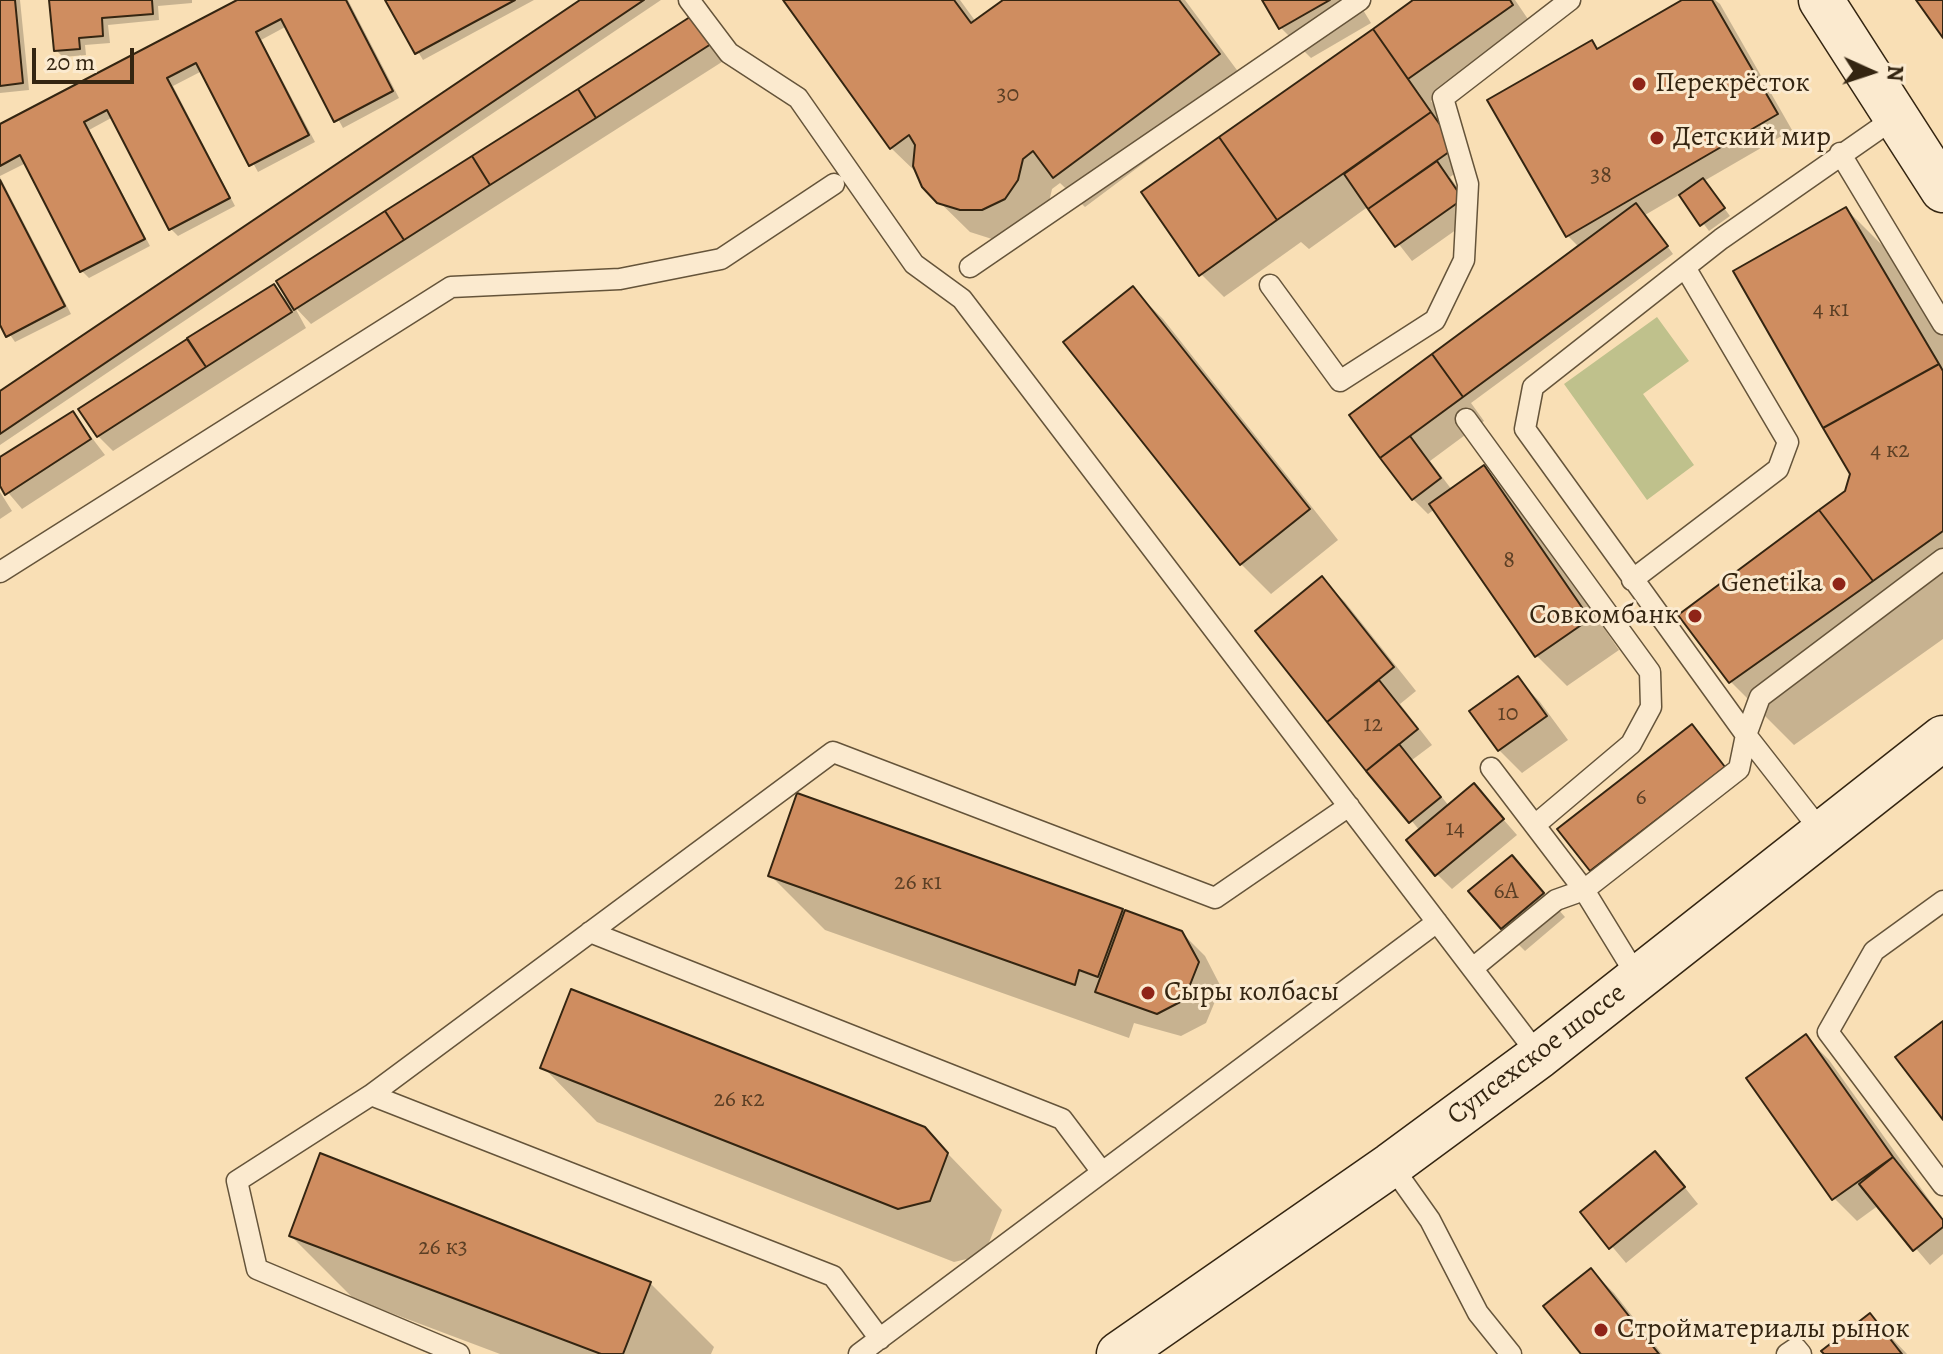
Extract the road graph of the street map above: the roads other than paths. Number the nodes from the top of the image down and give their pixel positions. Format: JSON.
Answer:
{"nodes":[{"id":1,"x":689,"y":0,"type":"edge"},
{"id":2,"x":1360,"y":0,"type":"edge"},
{"id":3,"x":1570,"y":0,"type":"edge"},
{"id":4,"x":1821,"y":0,"type":"edge"},
{"id":5,"x":1896,"y":117,"type":"junction"},
{"id":6,"x":1840,"y":153,"type":"junction"},
{"id":7,"x":834,"y":184,"type":"dead end"},
{"id":8,"x":1943,"y":190,"type":"edge"},
{"id":9,"x":970,"y":267,"type":"dead end"},
{"id":10,"x":1686,"y":269,"type":"junction"},
{"id":11,"x":1270,"y":285,"type":"dead end"},
{"id":12,"x":1943,"y":324,"type":"edge"},
{"id":13,"x":1466,"y":419,"type":"dead end"},
{"id":14,"x":1943,"y":559,"type":"edge"},
{"id":15,"x":0,"y":572,"type":"edge"},
{"id":16,"x":1632,"y":580,"type":"junction"},
{"id":17,"x":1746,"y":735,"type":"junction"},
{"id":18,"x":1943,"y":738,"type":"edge"},
{"id":19,"x":1491,"y":768,"type":"dead end"},
{"id":20,"x":1349,"y":806,"type":"junction"},
{"id":21,"x":1535,"y":825,"type":"junction"},
{"id":22,"x":1821,"y":831,"type":"junction"},
{"id":23,"x":1584,"y":890,"type":"junction"},
{"id":24,"x":1943,"y":901,"type":"edge"},
{"id":25,"x":1437,"y":922,"type":"junction"},
{"id":26,"x":590,"y":932,"type":"junction"},
{"id":27,"x":1473,"y":968,"type":"junction"},
{"id":28,"x":1638,"y":978,"type":"junction"},
{"id":29,"x":1539,"y":1056,"type":"junction"},
{"id":30,"x":371,"y":1095,"type":"junction"},
{"id":31,"x":1391,"y":1165,"type":"junction"},
{"id":32,"x":1102,"y":1172,"type":"junction"},
{"id":33,"x":1943,"y":1185,"type":"edge"},
{"id":34,"x":880,"y":1339,"type":"junction"},
{"id":35,"x":459,"y":1354,"type":"edge"},
{"id":36,"x":859,"y":1354,"type":"edge"},
{"id":37,"x":1119,"y":1354,"type":"edge"},
{"id":38,"x":1511,"y":1354,"type":"edge"},
{"id":39,"x":1787,"y":1354,"type":"edge"},
{"id":40,"x":1801,"y":1354,"type":"edge"}],
"edges":[{"from":1,"to":20,"type":"lane"},
{"from":2,"to":9,"type":"lane"},
{"from":3,"to":11,"type":"lane"},
{"from":4,"to":5,"type":"main road"},
{"from":5,"to":6,"type":"lane"},
{"from":5,"to":8,"type":"main road"},
{"from":6,"to":10,"type":"lane"},
{"from":6,"to":12,"type":"lane"},
{"from":7,"to":15,"type":"lane"},
{"from":10,"to":16,"type":"lane"},
{"from":10,"to":16,"type":"lane"},
{"from":13,"to":21,"type":"lane"},
{"from":14,"to":17,"type":"lane"},
{"from":16,"to":17,"type":"lane"},
{"from":17,"to":22,"type":"lane"},
{"from":17,"to":23,"type":"lane"},
{"from":18,"to":22,"type":"main road","name":"Супсехское шоссе"},
{"from":19,"to":21,"type":"lane"},
{"from":20,"to":25,"type":"lane"},
{"from":20,"to":26,"type":"lane"},
{"from":21,"to":23,"type":"lane"},
{"from":22,"to":28,"type":"main road","name":"Супсехское шоссе"},
{"from":23,"to":27,"type":"lane"},
{"from":23,"to":28,"type":"lane"},
{"from":24,"to":33,"type":"lane"},
{"from":25,"to":27,"type":"lane"},
{"from":25,"to":32,"type":"lane"},
{"from":26,"to":30,"type":"lane"},
{"from":26,"to":32,"type":"lane"},
{"from":27,"to":29,"type":"lane"},
{"from":28,"to":29,"type":"main road","name":"Супсехское шоссе"},
{"from":29,"to":31,"type":"main road","name":"Супсехское шоссе"},
{"from":30,"to":34,"type":"lane"},
{"from":30,"to":35,"type":"lane"},
{"from":31,"to":37,"type":"main road","name":"Супсехское шоссе"},
{"from":31,"to":38,"type":"lane"},
{"from":32,"to":34,"type":"lane"},
{"from":34,"to":36,"type":"lane"},
{"from":39,"to":40,"type":"lane"}]}
